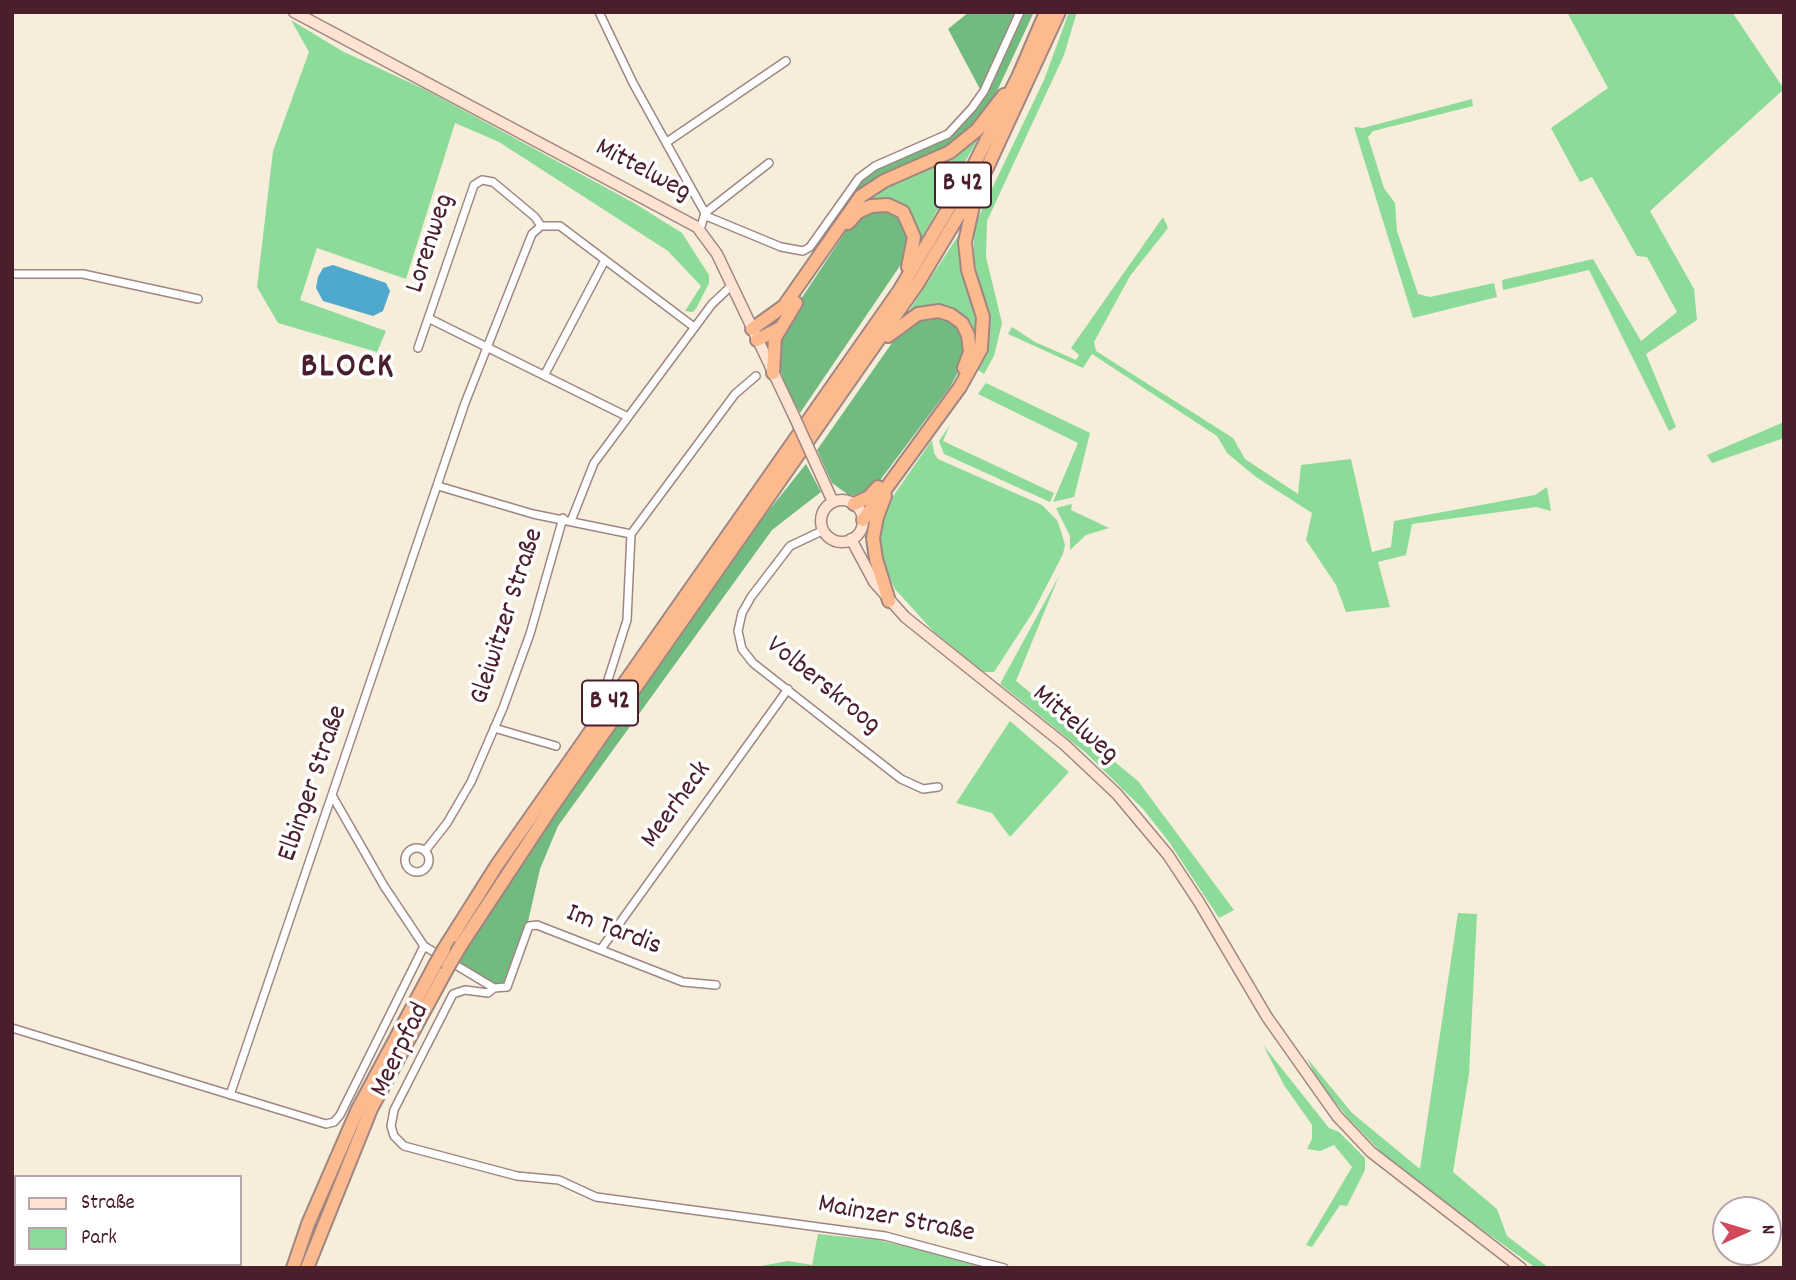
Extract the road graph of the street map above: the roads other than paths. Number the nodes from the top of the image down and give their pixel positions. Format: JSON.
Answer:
{"nodes":[{"id":1,"x":294,"y":12,"type":"edge"},
{"id":2,"x":600,"y":12,"type":"edge"},
{"id":3,"x":1020,"y":12,"type":"edge"},
{"id":4,"x":1046,"y":12,"type":"edge"},
{"id":5,"x":1059,"y":12,"type":"edge"},
{"id":6,"x":786,"y":61,"type":"dead end"},
{"id":7,"x":1019,"y":75,"type":"junction"},
{"id":8,"x":667,"y":142,"type":"junction"},
{"id":9,"x":769,"y":163,"type":"dead end"},
{"id":10,"x":986,"y":170,"type":"junction"},
{"id":11,"x":705,"y":214,"type":"junction"},
{"id":12,"x":541,"y":226,"type":"junction"},
{"id":13,"x":700,"y":230,"type":"junction"},
{"id":14,"x":606,"y":260,"type":"junction"},
{"id":15,"x":12,"y":274,"type":"edge"},
{"id":16,"x":732,"y":285,"type":"junction"},
{"id":17,"x":899,"y":291,"type":"junction"},
{"id":18,"x":198,"y":299,"type":"dead end"},
{"id":19,"x":430,"y":319,"type":"junction"},
{"id":20,"x":694,"y":327,"type":"junction"},
{"id":21,"x":778,"y":329,"type":"junction"},
{"id":22,"x":755,"y":334,"type":"junction"},
{"id":23,"x":487,"y":346,"type":"junction"},
{"id":24,"x":418,"y":348,"type":"dead end"},
{"id":25,"x":874,"y":348,"type":"junction"},
{"id":26,"x":773,"y":373,"type":"junction"},
{"id":27,"x":545,"y":374,"type":"junction"},
{"id":28,"x":756,"y":376,"type":"dead end"},
{"id":29,"x":628,"y":417,"type":"junction"},
{"id":30,"x":897,"y":471,"type":"junction"},
{"id":31,"x":438,"y":486,"type":"junction"},
{"id":32,"x":833,"y":502,"type":"junction"},
{"id":33,"x":854,"y":504,"type":"junction"},
{"id":34,"x":563,"y":518,"type":"junction"},
{"id":35,"x":863,"y":520,"type":"junction"},
{"id":36,"x":571,"y":521,"type":"junction"},
{"id":37,"x":824,"y":530,"type":"junction"},
{"id":38,"x":631,"y":534,"type":"junction"},
{"id":39,"x":851,"y":539,"type":"junction"},
{"id":40,"x":889,"y":601,"type":"junction"},
{"id":41,"x":606,"y":686,"type":"dead end"},
{"id":42,"x":788,"y":688,"type":"junction"},
{"id":43,"x":494,"y":728,"type":"junction"},
{"id":44,"x":556,"y":746,"type":"dead end"},
{"id":45,"x":938,"y":787,"type":"dead end"},
{"id":46,"x":332,"y":797,"type":"junction"},
{"id":47,"x":425,"y":851,"type":"dead end"},
{"id":48,"x":424,"y":946,"type":"junction"},
{"id":49,"x":601,"y":949,"type":"junction"},
{"id":50,"x":441,"y":966,"type":"junction"},
{"id":51,"x":716,"y":985,"type":"dead end"},
{"id":52,"x":494,"y":988,"type":"junction"},
{"id":53,"x":12,"y":1028,"type":"edge"},
{"id":54,"x":230,"y":1095,"type":"junction"},
{"id":55,"x":778,"y":1220,"type":"joint"},
{"id":56,"x":293,"y":1268,"type":"edge"},
{"id":57,"x":307,"y":1268,"type":"edge"},
{"id":58,"x":1004,"y":1268,"type":"edge"},
{"id":59,"x":1521,"y":1268,"type":"edge"}],
"edges":[{"from":1,"to":13,"type":"main road","name":"Mittelweg"},
{"from":2,"to":8,"type":"street"},
{"from":3,"to":11,"type":"street","name":"Mittelweg"},
{"from":4,"to":7,"type":"highway","number":"B 42"},
{"from":5,"to":10,"type":"highway","number":"B 42"},
{"from":6,"to":8,"type":"street"},
{"from":7,"to":17,"type":"highway","number":"B 42"},
{"from":7,"to":22,"type":"highway"},
{"from":8,"to":11,"type":"street"},
{"from":9,"to":11,"type":"street","name":"Mittelweg"},
{"from":10,"to":25,"type":"highway","number":"B 42"},
{"from":10,"to":30,"type":"highway"},
{"from":11,"to":13,"type":"street"},
{"from":12,"to":14,"type":"street"},
{"from":12,"to":19,"type":"street","name":"Lorenweg"},
{"from":12,"to":23,"type":"street","name":"Elbinger Straße"},
{"from":13,"to":16,"type":"main road","name":"Mittelweg"},
{"from":14,"to":20,"type":"street"},
{"from":14,"to":27,"type":"street"},
{"from":15,"to":18,"type":"street"},
{"from":16,"to":20,"type":"street"},
{"from":16,"to":22,"type":"main road","name":"Mittelweg"},
{"from":17,"to":21,"type":"highway"},
{"from":17,"to":50,"type":"highway","number":"B 42","bridge":true},
{"from":19,"to":23,"type":"street","name":"Lorenweg"},
{"from":19,"to":24,"type":"street","name":"Lorenweg"},
{"from":20,"to":29,"type":"street"},
{"from":21,"to":22,"type":"highway"},
{"from":21,"to":26,"type":"highway"},
{"from":22,"to":26,"type":"main road","name":"Mittelweg"},
{"from":23,"to":27,"type":"street","name":"Lorenweg"},
{"from":23,"to":31,"type":"street","name":"Elbinger Straße"},
{"from":25,"to":33,"type":"highway"},
{"from":25,"to":50,"type":"highway","number":"B 42","bridge":true},
{"from":26,"to":32,"type":"main road","name":"Mittelweg","bridge":true},
{"from":27,"to":29,"type":"street","name":"Lorenweg"},
{"from":28,"to":38,"type":"street"},
{"from":29,"to":36,"type":"street"},
{"from":30,"to":35,"type":"highway"},
{"from":30,"to":40,"type":"highway"},
{"from":31,"to":34,"type":"street"},
{"from":31,"to":46,"type":"street","name":"Elbinger Straße"},
{"from":32,"to":33,"type":"main road"},
{"from":32,"to":37,"type":"main road"},
{"from":33,"to":35,"type":"main road"},
{"from":34,"to":36,"type":"street"},
{"from":34,"to":43,"type":"street","name":"Gleiwitzer Straße"},
{"from":35,"to":39,"type":"main road"},
{"from":36,"to":38,"type":"street"},
{"from":37,"to":39,"type":"main road"},
{"from":37,"to":42,"type":"street","name":"Volberskroog"},
{"from":38,"to":41,"type":"street"},
{"from":39,"to":40,"type":"main road","name":"Mittelweg"},
{"from":40,"to":59,"type":"main road","name":"Mittelweg"},
{"from":42,"to":45,"type":"street","name":"Volberskroog"},
{"from":42,"to":49,"type":"street","name":"Meerheck"},
{"from":43,"to":44,"type":"street","name":"Gleiwitzer Straße"},
{"from":43,"to":47,"type":"street","name":"Gleiwitzer Straße"},
{"from":46,"to":48,"type":"street"},
{"from":46,"to":54,"type":"street","name":"Elbinger Straße"},
{"from":48,"to":52,"type":"street"},
{"from":48,"to":54,"type":"street","name":"Meerpfad"},
{"from":49,"to":51,"type":"street","name":"Im Tardis"},
{"from":49,"to":52,"type":"street","name":"Im Tardis"},
{"from":50,"to":56,"type":"highway","number":"B 42"},
{"from":50,"to":57,"type":"highway","number":"B 42"},
{"from":52,"to":55,"type":"street","name":"Meerpfad"},
{"from":53,"to":54,"type":"street","name":"Meerpfad"},
{"from":55,"to":58,"type":"street","name":"Mainzer Straße"}]}
